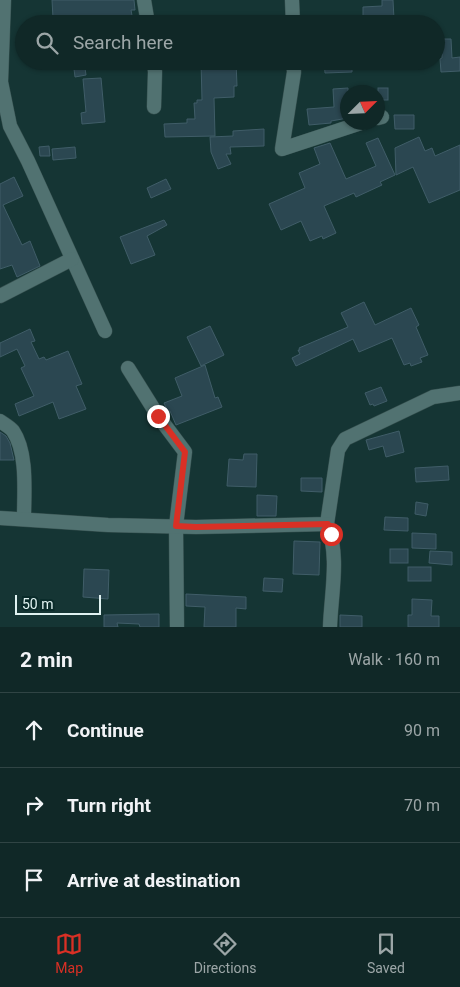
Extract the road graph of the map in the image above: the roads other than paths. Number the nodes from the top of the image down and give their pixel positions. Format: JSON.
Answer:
{"nodes":[{"id":1,"x":4,"y":0,"type":"edge"},
{"id":2,"x":144,"y":0,"type":"edge"},
{"id":3,"x":292,"y":0,"type":"edge"},
{"id":4,"x":146,"y":15,"type":"edge"},
{"id":5,"x":293,"y":15,"type":"edge"},
{"id":6,"x":155,"y":70,"type":"edge"},
{"id":7,"x":294,"y":70,"type":"edge"},
{"id":8,"x":154,"y":107,"type":"dead end"},
{"id":9,"x":341,"y":130,"type":"edge"},
{"id":10,"x":72,"y":259,"type":"junction"},
{"id":11,"x":0,"y":296,"type":"edge"},
{"id":12,"x":105,"y":331,"type":"dead end"},
{"id":13,"x":128,"y":368,"type":"dead end"},
{"id":14,"x":460,"y":393,"type":"edge"},
{"id":15,"x":0,"y":422,"type":"edge"},
{"id":16,"x":0,"y":518,"type":"edge"},
{"id":17,"x":24,"y":519,"type":"junction"},
{"id":18,"x":328,"y":524,"type":"junction"},
{"id":19,"x":176,"y":526,"type":"junction"},
{"id":20,"x":177,"y":627,"type":"edge"},
{"id":21,"x":330,"y":627,"type":"edge"}],
"edges":[{"from":1,"to":10,"type":"street"},
{"from":2,"to":4,"type":"street"},
{"from":3,"to":5,"type":"street"},
{"from":6,"to":8,"type":"street"},
{"from":7,"to":9,"type":"street"},
{"from":10,"to":11,"type":"street"},
{"from":10,"to":12,"type":"street"},
{"from":13,"to":19,"type":"street"},
{"from":14,"to":18,"type":"street"},
{"from":15,"to":17,"type":"street"},
{"from":16,"to":17,"type":"street"},
{"from":17,"to":19,"type":"street"},
{"from":18,"to":19,"type":"street"},
{"from":18,"to":21,"type":"street"},
{"from":19,"to":20,"type":"street"}]}
